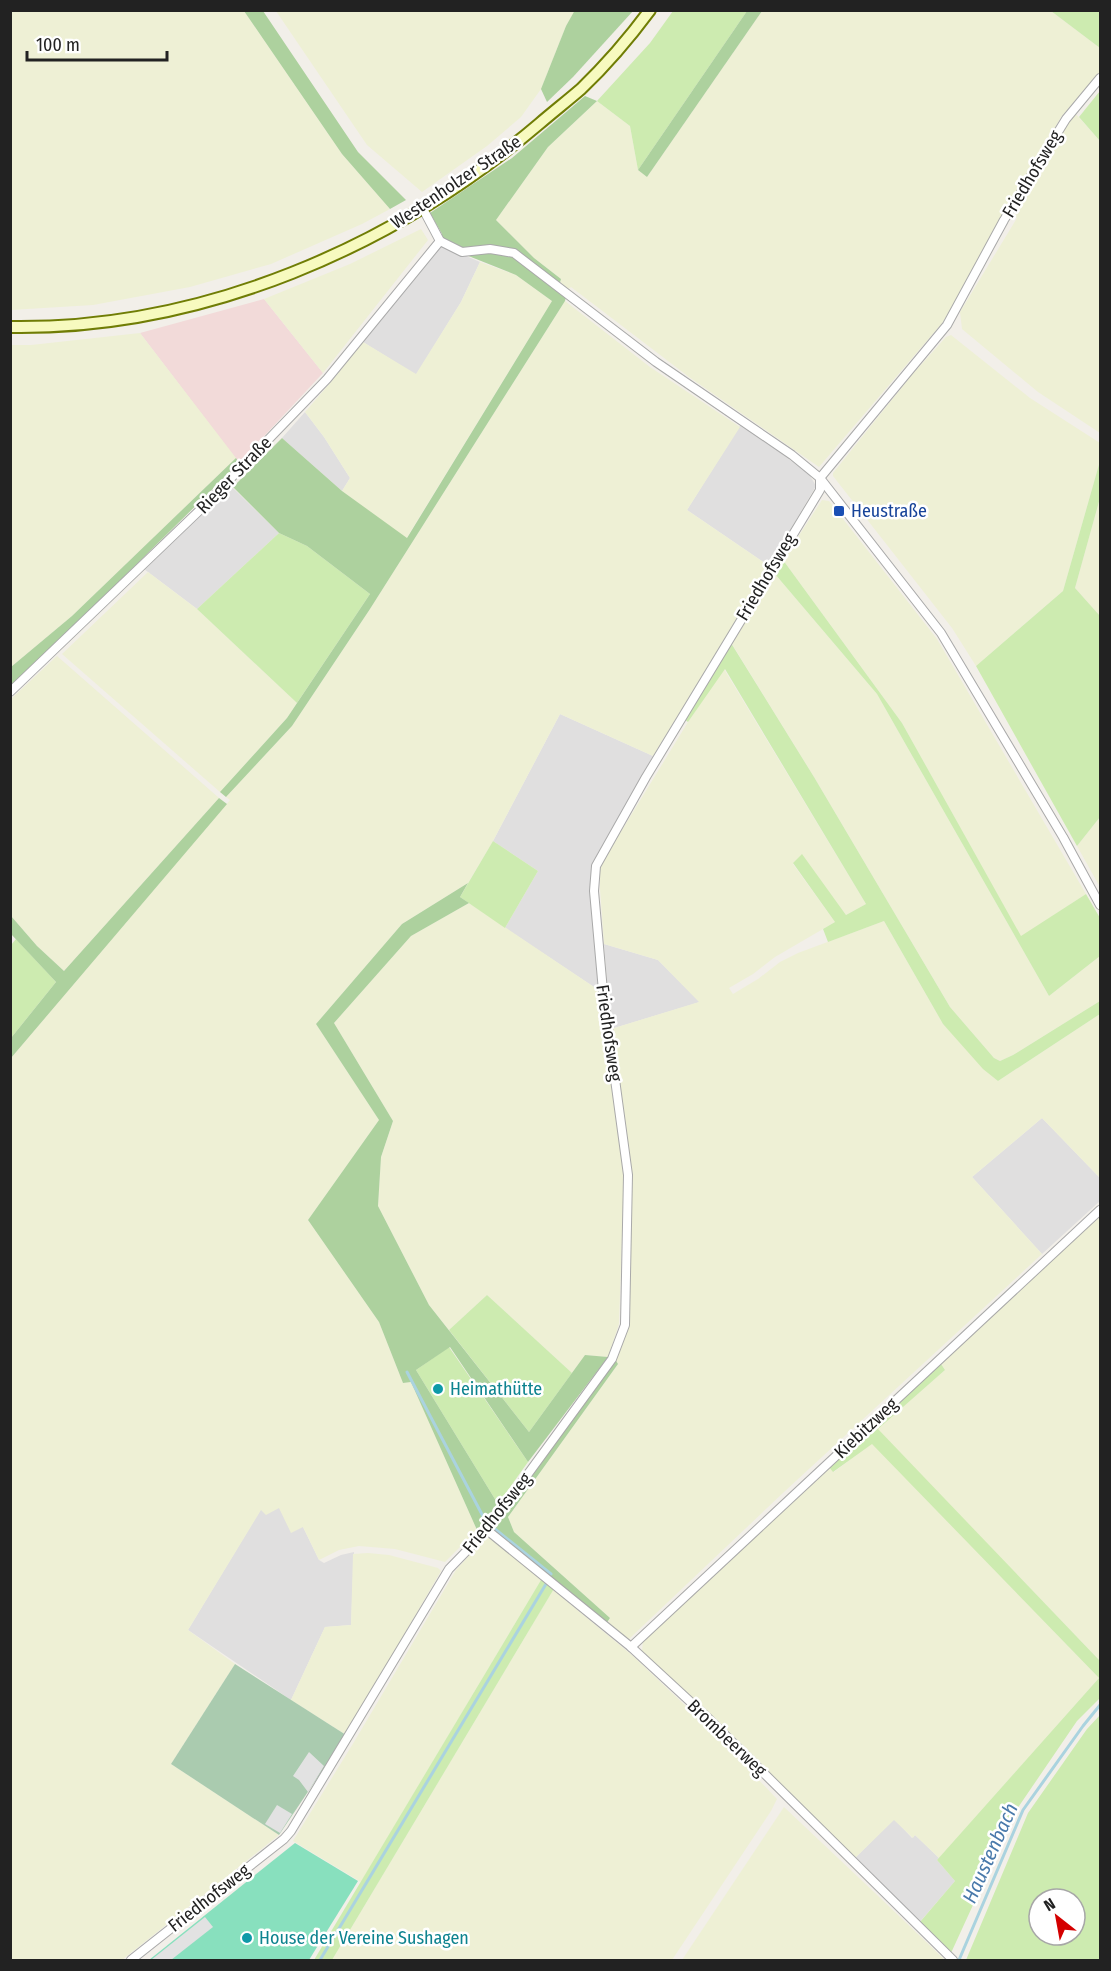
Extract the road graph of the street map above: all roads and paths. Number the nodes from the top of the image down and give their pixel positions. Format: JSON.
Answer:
{"nodes":[{"id":1,"x":650,"y":10,"type":"edge"},
{"id":2,"x":1101,"y":78,"type":"edge"},
{"id":3,"x":423,"y":209,"type":"junction"},
{"id":4,"x":440,"y":241,"type":"junction"},
{"id":5,"x":10,"y":327,"type":"edge"},
{"id":6,"x":820,"y":478,"type":"junction"},
{"id":7,"x":10,"y":692,"type":"edge"},
{"id":8,"x":1101,"y":905,"type":"edge"},
{"id":9,"x":1101,"y":1210,"type":"edge"},
{"id":10,"x":487,"y":1530,"type":"junction"},
{"id":11,"x":631,"y":1647,"type":"junction"},
{"id":12,"x":950,"y":1958,"type":"edge"},
{"id":13,"x":131,"y":1960,"type":"edge"}],
"edges":[{"from":1,"to":3,"type":"main road","name":"Westenholzer Straße"},
{"from":2,"to":6,"type":"street","name":"Friedhofsweg"},
{"from":3,"to":4,"type":"street"},
{"from":3,"to":5,"type":"main road","name":"Westenholzer Straße"},
{"from":4,"to":6,"type":"street"},
{"from":4,"to":7,"type":"street","name":"Rieger Straße"},
{"from":6,"to":8,"type":"street"},
{"from":6,"to":10,"type":"street","name":"Friedhofsweg"},
{"from":9,"to":11,"type":"street","name":"Kiebitzweg"},
{"from":10,"to":11,"type":"street","name":"Brombeerweg"},
{"from":10,"to":13,"type":"street","name":"Friedhofsweg"},
{"from":11,"to":12,"type":"street","name":"Brombeerweg"}]}
